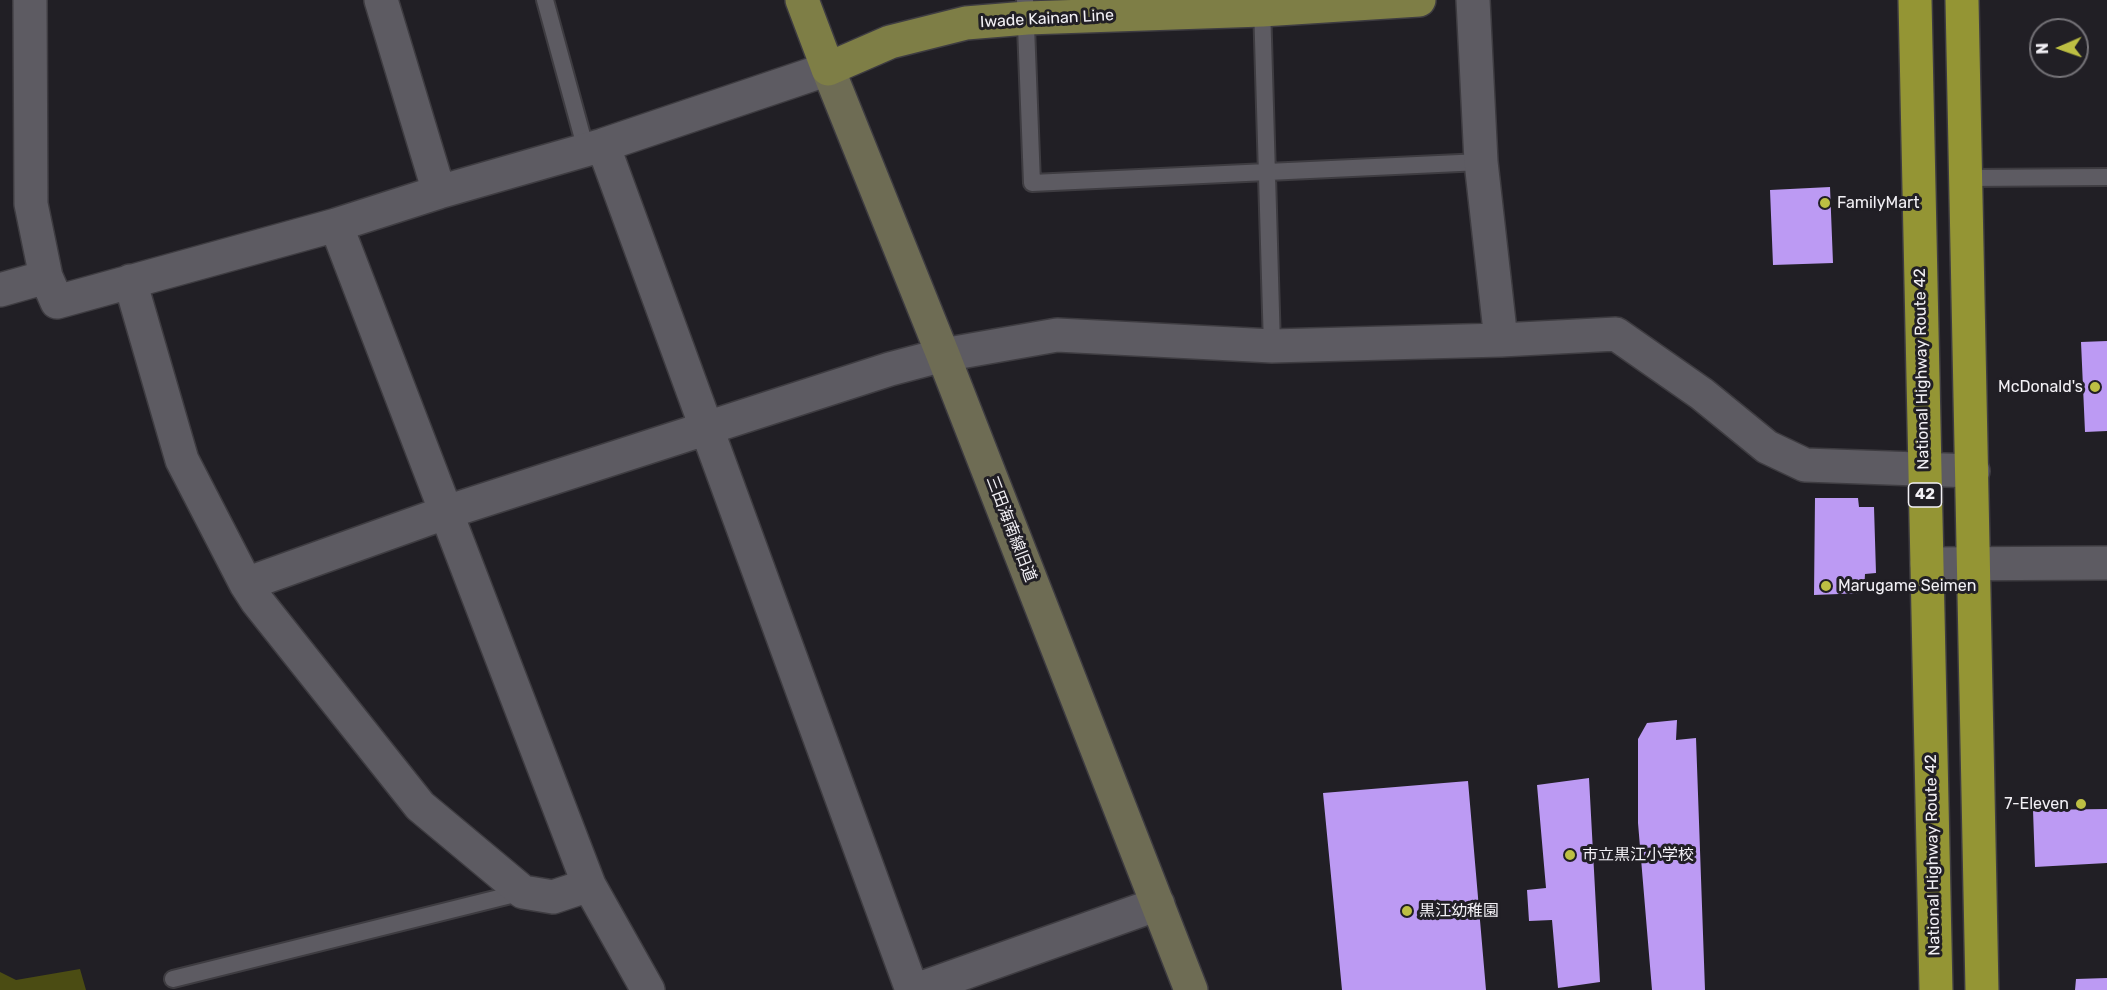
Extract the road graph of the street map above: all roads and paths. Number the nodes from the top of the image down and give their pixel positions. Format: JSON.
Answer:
{"nodes":[{"id":1,"x":30,"y":0,"type":"edge"},
{"id":2,"x":381,"y":0,"type":"edge"},
{"id":3,"x":545,"y":0,"type":"edge"},
{"id":4,"x":802,"y":0,"type":"edge"},
{"id":5,"x":1419,"y":0,"type":"edge"},
{"id":6,"x":1473,"y":0,"type":"edge"},
{"id":7,"x":1915,"y":0,"type":"edge"},
{"id":8,"x":1962,"y":0,"type":"edge"},
{"id":9,"x":1262,"y":5,"type":"edge"},
{"id":10,"x":1026,"y":9,"type":"edge"},
{"id":11,"x":828,"y":69,"type":"junction"},
{"id":12,"x":594,"y":148,"type":"junction"},
{"id":13,"x":1480,"y":162,"type":"junction"},
{"id":14,"x":1266,"y":172,"type":"junction"},
{"id":15,"x":2107,"y":177,"type":"edge"},
{"id":16,"x":1966,"y":178,"type":"junction"},
{"id":17,"x":439,"y":192,"type":"junction"},
{"id":18,"x":336,"y":225,"type":"junction"},
{"id":19,"x":46,"y":277,"type":"junction"},
{"id":20,"x":130,"y":281,"type":"junction"},
{"id":21,"x":0,"y":290,"type":"edge"},
{"id":22,"x":1501,"y":340,"type":"junction"},
{"id":23,"x":1272,"y":346,"type":"junction"},
{"id":24,"x":943,"y":355,"type":"junction"},
{"id":25,"x":707,"y":428,"type":"junction"},
{"id":26,"x":1924,"y":470,"type":"junction"},
{"id":27,"x":1972,"y":471,"type":"junction"},
{"id":28,"x":447,"y":512,"type":"junction"},
{"id":29,"x":2107,"y":563,"type":"edge"},
{"id":30,"x":1927,"y":564,"type":"junction"},
{"id":31,"x":1975,"y":564,"type":"junction"},
{"id":32,"x":246,"y":584,"type":"junction"},
{"id":33,"x":589,"y":885,"type":"junction"},
{"id":34,"x":523,"y":892,"type":"junction"},
{"id":35,"x":1158,"y":904,"type":"junction"},
{"id":36,"x":173,"y":979,"type":"dead end"},
{"id":37,"x":648,"y":990,"type":"edge"},
{"id":38,"x":914,"y":990,"type":"edge"},
{"id":39,"x":1191,"y":990,"type":"edge"},
{"id":40,"x":1936,"y":990,"type":"edge"},
{"id":41,"x":1982,"y":990,"type":"edge"}],
"edges":[{"from":1,"to":19,"type":"street"},
{"from":2,"to":17,"type":"street"},
{"from":3,"to":12,"type":"lane"},
{"from":4,"to":11,"type":"main road"},
{"from":5,"to":9,"type":"main road","name":"Iwade Kainan Line"},
{"from":6,"to":13,"type":"street"},
{"from":7,"to":26,"type":"highway","name":"National Highway Route 42","number":"42"},
{"from":8,"to":16,"type":"highway"},
{"from":9,"to":10,"type":"main road","name":"Iwade Kainan Line"},
{"from":9,"to":14,"type":"lane"},
{"from":10,"to":11,"type":"main road","name":"Iwade Kainan Line"},
{"from":10,"to":14,"type":"lane"},
{"from":11,"to":12,"type":"street"},
{"from":11,"to":24,"type":"street","name":"三田海南線旧道"},
{"from":12,"to":17,"type":"street"},
{"from":12,"to":25,"type":"street"},
{"from":13,"to":14,"type":"lane"},
{"from":13,"to":22,"type":"street"},
{"from":14,"to":23,"type":"lane"},
{"from":15,"to":16,"type":"lane"},
{"from":16,"to":27,"type":"highway"},
{"from":17,"to":18,"type":"street"},
{"from":18,"to":20,"type":"street"},
{"from":18,"to":28,"type":"street"},
{"from":19,"to":20,"type":"street"},
{"from":19,"to":21,"type":"street"},
{"from":20,"to":32,"type":"street"},
{"from":22,"to":23,"type":"street"},
{"from":22,"to":26,"type":"street"},
{"from":23,"to":24,"type":"street"},
{"from":24,"to":25,"type":"street"},
{"from":24,"to":35,"type":"street","name":"三田海南線旧道"},
{"from":25,"to":28,"type":"street"},
{"from":25,"to":38,"type":"street"},
{"from":26,"to":27,"type":"street"},
{"from":26,"to":30,"type":"highway","name":"National Highway Route 42","number":"42"},
{"from":27,"to":31,"type":"highway"},
{"from":28,"to":32,"type":"street"},
{"from":28,"to":33,"type":"street"},
{"from":29,"to":31,"type":"street"},
{"from":30,"to":31,"type":"street"},
{"from":30,"to":40,"type":"highway","name":"National Highway Route 42","number":"42"},
{"from":31,"to":41,"type":"highway"},
{"from":32,"to":34,"type":"street"},
{"from":33,"to":34,"type":"street"},
{"from":33,"to":37,"type":"street"},
{"from":34,"to":36,"type":"lane"},
{"from":35,"to":38,"type":"street"},
{"from":35,"to":39,"type":"street","name":"三田海南線旧道"}]}
